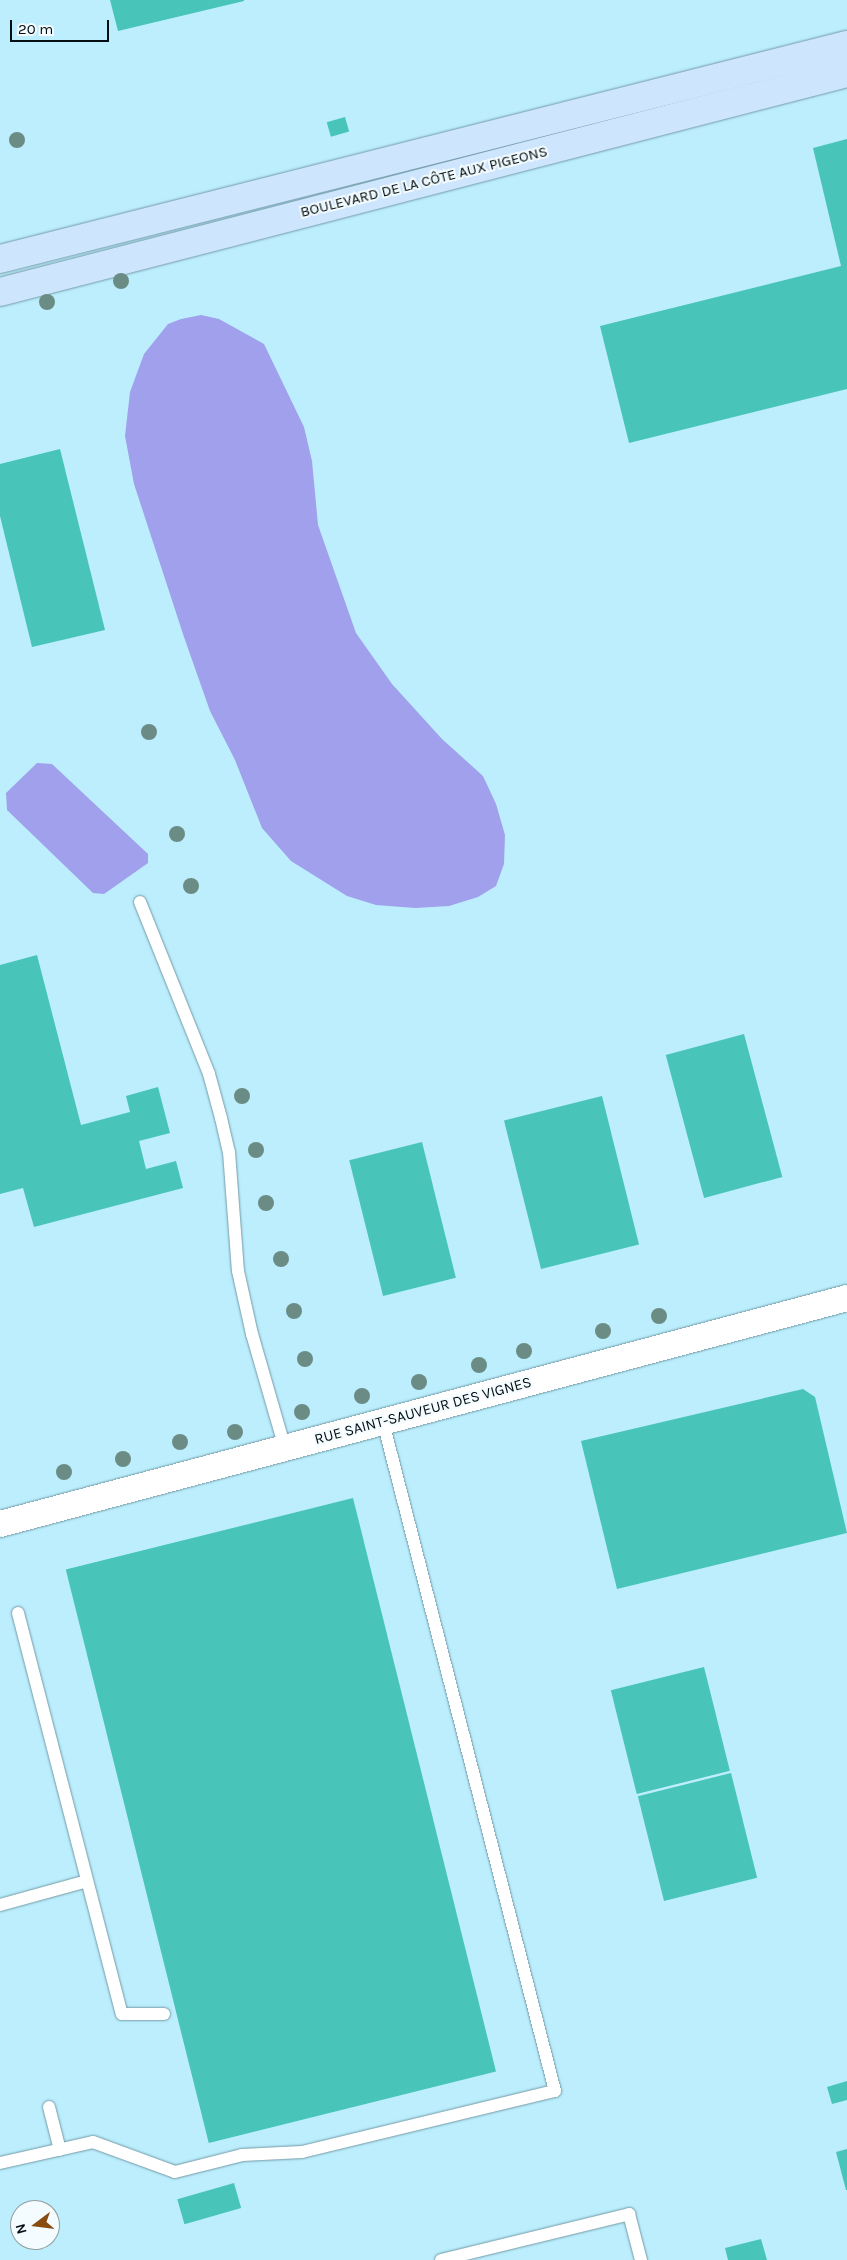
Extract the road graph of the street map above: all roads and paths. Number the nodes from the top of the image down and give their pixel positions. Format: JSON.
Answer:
{"nodes":[{"id":1,"x":847,"y":45,"type":"edge"},
{"id":2,"x":847,"y":73,"type":"edge"},
{"id":3,"x":0,"y":259,"type":"edge"},
{"id":4,"x":0,"y":292,"type":"edge"},
{"id":5,"x":140,"y":902,"type":"dead end"},
{"id":6,"x":847,"y":1298,"type":"edge"},
{"id":7,"x":383,"y":1422,"type":"junction"},
{"id":8,"x":285,"y":1448,"type":"junction"},
{"id":9,"x":0,"y":1524,"type":"edge"},
{"id":10,"x":18,"y":1613,"type":"dead end"},
{"id":11,"x":87,"y":1880,"type":"junction"},
{"id":12,"x":0,"y":1905,"type":"edge"},
{"id":13,"x":164,"y":2014,"type":"dead end"},
{"id":14,"x":49,"y":2107,"type":"dead end"},
{"id":15,"x":60,"y":2150,"type":"junction"},
{"id":16,"x":0,"y":2163,"type":"edge"},
{"id":17,"x":441,"y":2260,"type":"edge"},
{"id":18,"x":641,"y":2260,"type":"edge"}],
"edges":[{"from":1,"to":3,"type":"street","name":"BOULEVARD DE LA CÔTE AUX PIGEONS"},
{"from":2,"to":4,"type":"street","name":"BOULEVARD DE LA CÔTE AUX PIGEONS"},
{"from":5,"to":8,"type":"lane"},
{"from":6,"to":7,"type":"street","name":"RUE SAINT-SAUVEUR DES VIGNES"},
{"from":7,"to":8,"type":"street","name":"RUE SAINT-SAUVEUR DES VIGNES"},
{"from":7,"to":15,"type":"lane"},
{"from":8,"to":9,"type":"street","name":"RUE SAINT-SAUVEUR DES VIGNES"},
{"from":10,"to":11,"type":"lane"},
{"from":11,"to":12,"type":"lane"},
{"from":11,"to":13,"type":"lane"},
{"from":14,"to":15,"type":"lane"},
{"from":15,"to":16,"type":"lane"},
{"from":17,"to":18,"type":"lane"}]}
